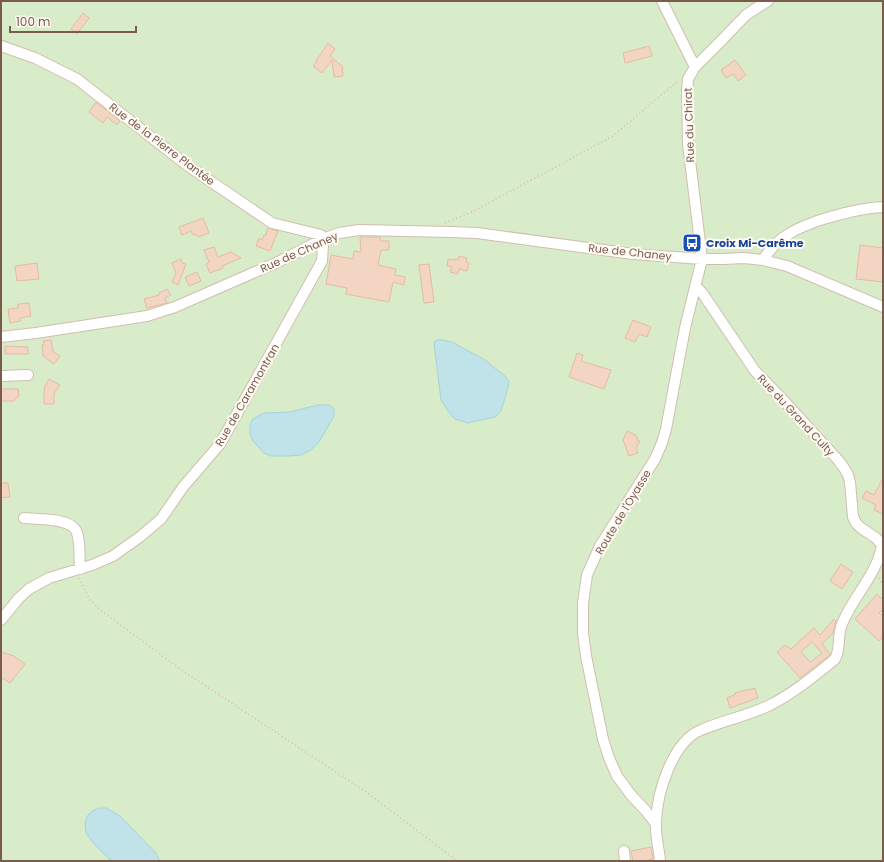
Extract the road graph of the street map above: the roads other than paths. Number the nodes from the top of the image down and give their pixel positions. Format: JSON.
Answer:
{"nodes":[{"id":1,"x":662,"y":1,"type":"edge"},
{"id":2,"x":768,"y":1,"type":"edge"},
{"id":3,"x":1,"y":46,"type":"edge"},
{"id":4,"x":695,"y":67,"type":"junction"},
{"id":5,"x":883,"y":207,"type":"edge"},
{"id":6,"x":323,"y":239,"type":"junction"},
{"id":7,"x":702,"y":259,"type":"junction"},
{"id":8,"x":763,"y":260,"type":"junction"},
{"id":9,"x":696,"y":286,"type":"junction"},
{"id":10,"x":883,"y":307,"type":"edge"},
{"id":11,"x":1,"y":337,"type":"edge"},
{"id":12,"x":28,"y":375,"type":"dead end"},
{"id":13,"x":1,"y":376,"type":"edge"},
{"id":14,"x":24,"y":518,"type":"dead end"},
{"id":15,"x":883,"y":545,"type":"edge"},
{"id":16,"x":80,"y":569,"type":"junction"},
{"id":17,"x":1,"y":620,"type":"edge"},
{"id":18,"x":656,"y":824,"type":"junction"},
{"id":19,"x":660,"y":861,"type":"edge"}],
"edges":[{"from":1,"to":4,"type":"street"},
{"from":2,"to":4,"type":"street"},
{"from":3,"to":6,"type":"street","name":"Rue de la Pierre Plantée"},
{"from":4,"to":7,"type":"street","name":"Rue du Chirat"},
{"from":5,"to":8,"type":"street"},
{"from":6,"to":7,"type":"street","name":"Rue de Chaney"},
{"from":6,"to":11,"type":"street","name":"Rue de Chaney"},
{"from":6,"to":16,"type":"street","name":"Rue de Caramontran"},
{"from":7,"to":8,"type":"street","name":"Rue de Chaney"},
{"from":7,"to":9,"type":"street","name":"Route de l'Oyasse"},
{"from":8,"to":10,"type":"street","name":"Rue de Chaney"},
{"from":9,"to":15,"type":"street","name":"Rue du Grand Culty"},
{"from":9,"to":18,"type":"street","name":"Route de l'Oyasse"},
{"from":12,"to":13,"type":"street"},
{"from":14,"to":16,"type":"street"},
{"from":15,"to":18,"type":"street"},
{"from":16,"to":17,"type":"street","name":"Rue de Caramontran"},
{"from":18,"to":19,"type":"street"}]}
